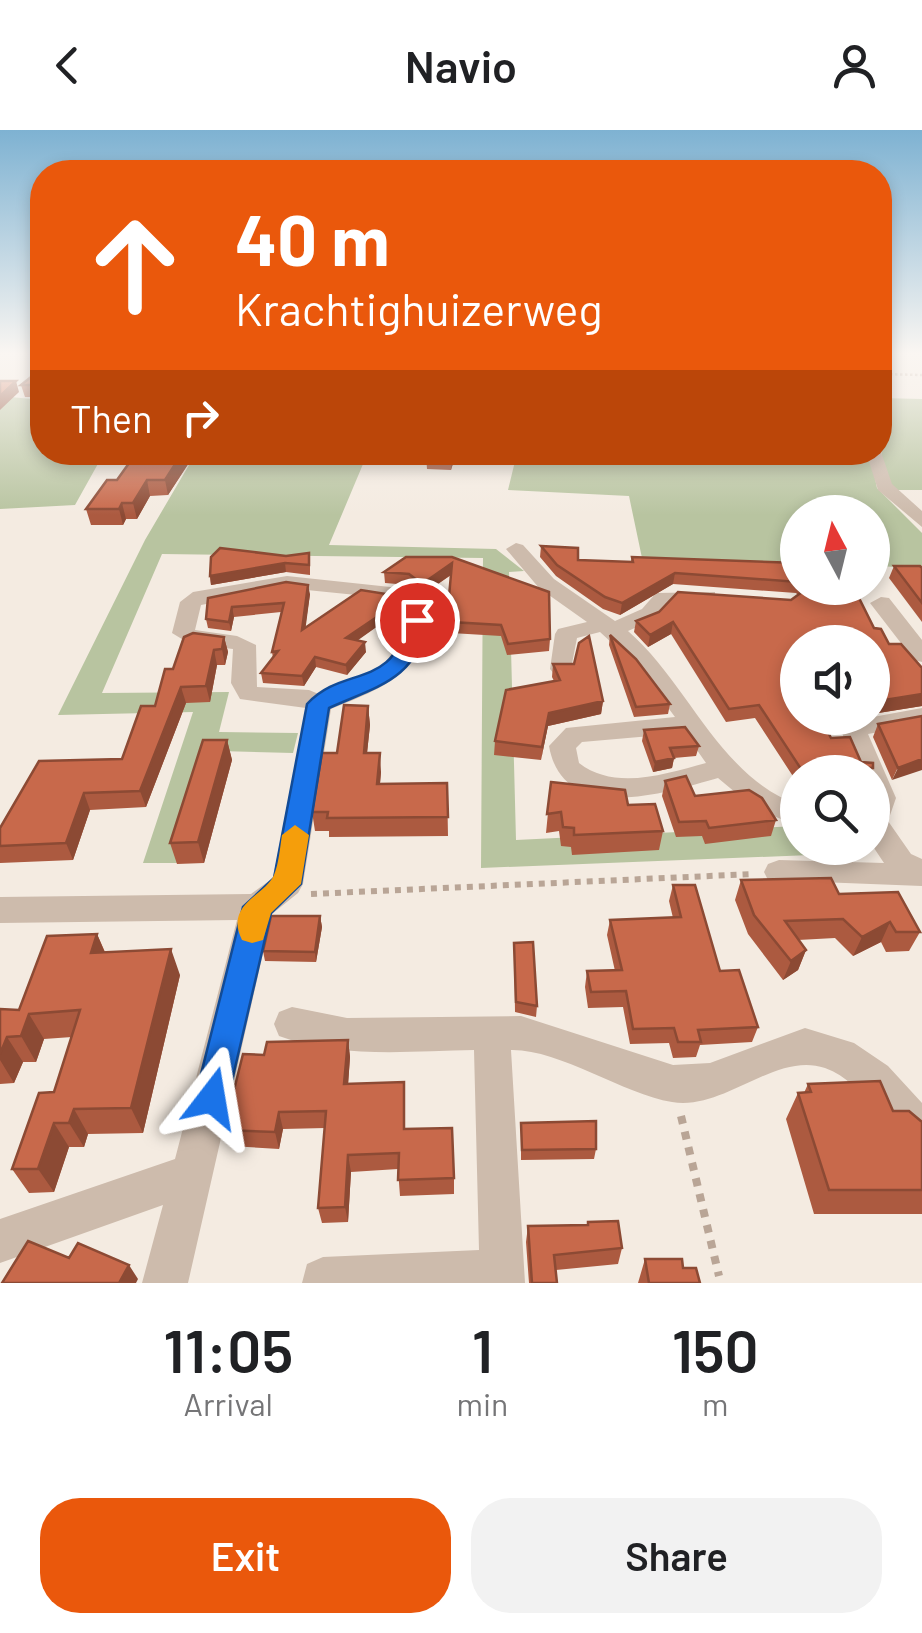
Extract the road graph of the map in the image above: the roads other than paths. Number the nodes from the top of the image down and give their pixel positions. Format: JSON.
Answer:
{"nodes":[{"id":1,"x":878,"y":465,"type":"edge"},
{"id":2,"x":922,"y":522,"type":"edge"},
{"id":3,"x":516,"y":549,"type":"dead end"},
{"id":4,"x":732,"y":597,"type":"edge"},
{"id":5,"x":883,"y":605,"type":"edge"},
{"id":6,"x":608,"y":627,"type":"junction"},
{"id":7,"x":922,"y":656,"type":"edge"},
{"id":8,"x":562,"y":669,"type":"edge"},
{"id":9,"x":319,"y":704,"type":"junction"},
{"id":10,"x":922,"y":716,"type":"edge"},
{"id":11,"x":890,"y":719,"type":"edge"},
{"id":12,"x":692,"y":724,"type":"junction"},
{"id":13,"x":720,"y":768,"type":"junction"},
{"id":14,"x":780,"y":810,"type":"edge"},
{"id":15,"x":890,"y":847,"type":"edge"},
{"id":16,"x":779,"y":872,"type":"road end"},
{"id":17,"x":920,"y":876,"type":"edge"},
{"id":18,"x":265,"y":901,"type":"junction"},
{"id":19,"x":0,"y":910,"type":"edge"},
{"id":20,"x":292,"y":1024,"type":"dead end"},
{"id":21,"x":492,"y":1033,"type":"junction"},
{"id":22,"x":922,"y":1133,"type":"edge"},
{"id":23,"x":194,"y":1173,"type":"junction"},
{"id":24,"x":0,"y":1241,"type":"edge"},
{"id":25,"x":501,"y":1278,"type":"edge"},
{"id":26,"x":323,"y":1280,"type":"dead end"},
{"id":27,"x":165,"y":1283,"type":"edge"}],
"edges":[{"from":1,"to":2,"type":"street"},
{"from":3,"to":6,"type":"street"},
{"from":4,"to":6,"type":"street"},
{"from":5,"to":7,"type":"street"},
{"from":6,"to":8,"type":"street"},
{"from":6,"to":12,"type":"street"},
{"from":9,"to":9,"type":"street"},
{"from":9,"to":18,"type":"street"},
{"from":10,"to":11,"type":"street"},
{"from":12,"to":13,"type":"street"},
{"from":12,"to":13,"type":"street"},
{"from":13,"to":14,"type":"street"},
{"from":15,"to":17,"type":"street"},
{"from":16,"to":17,"type":"street"},
{"from":18,"to":19,"type":"street"},
{"from":18,"to":23,"type":"street"},
{"from":20,"to":21,"type":"street"},
{"from":21,"to":22,"type":"street"},
{"from":21,"to":25,"type":"street"},
{"from":23,"to":24,"type":"street"},
{"from":23,"to":27,"type":"street"},
{"from":25,"to":26,"type":"street"}]}
